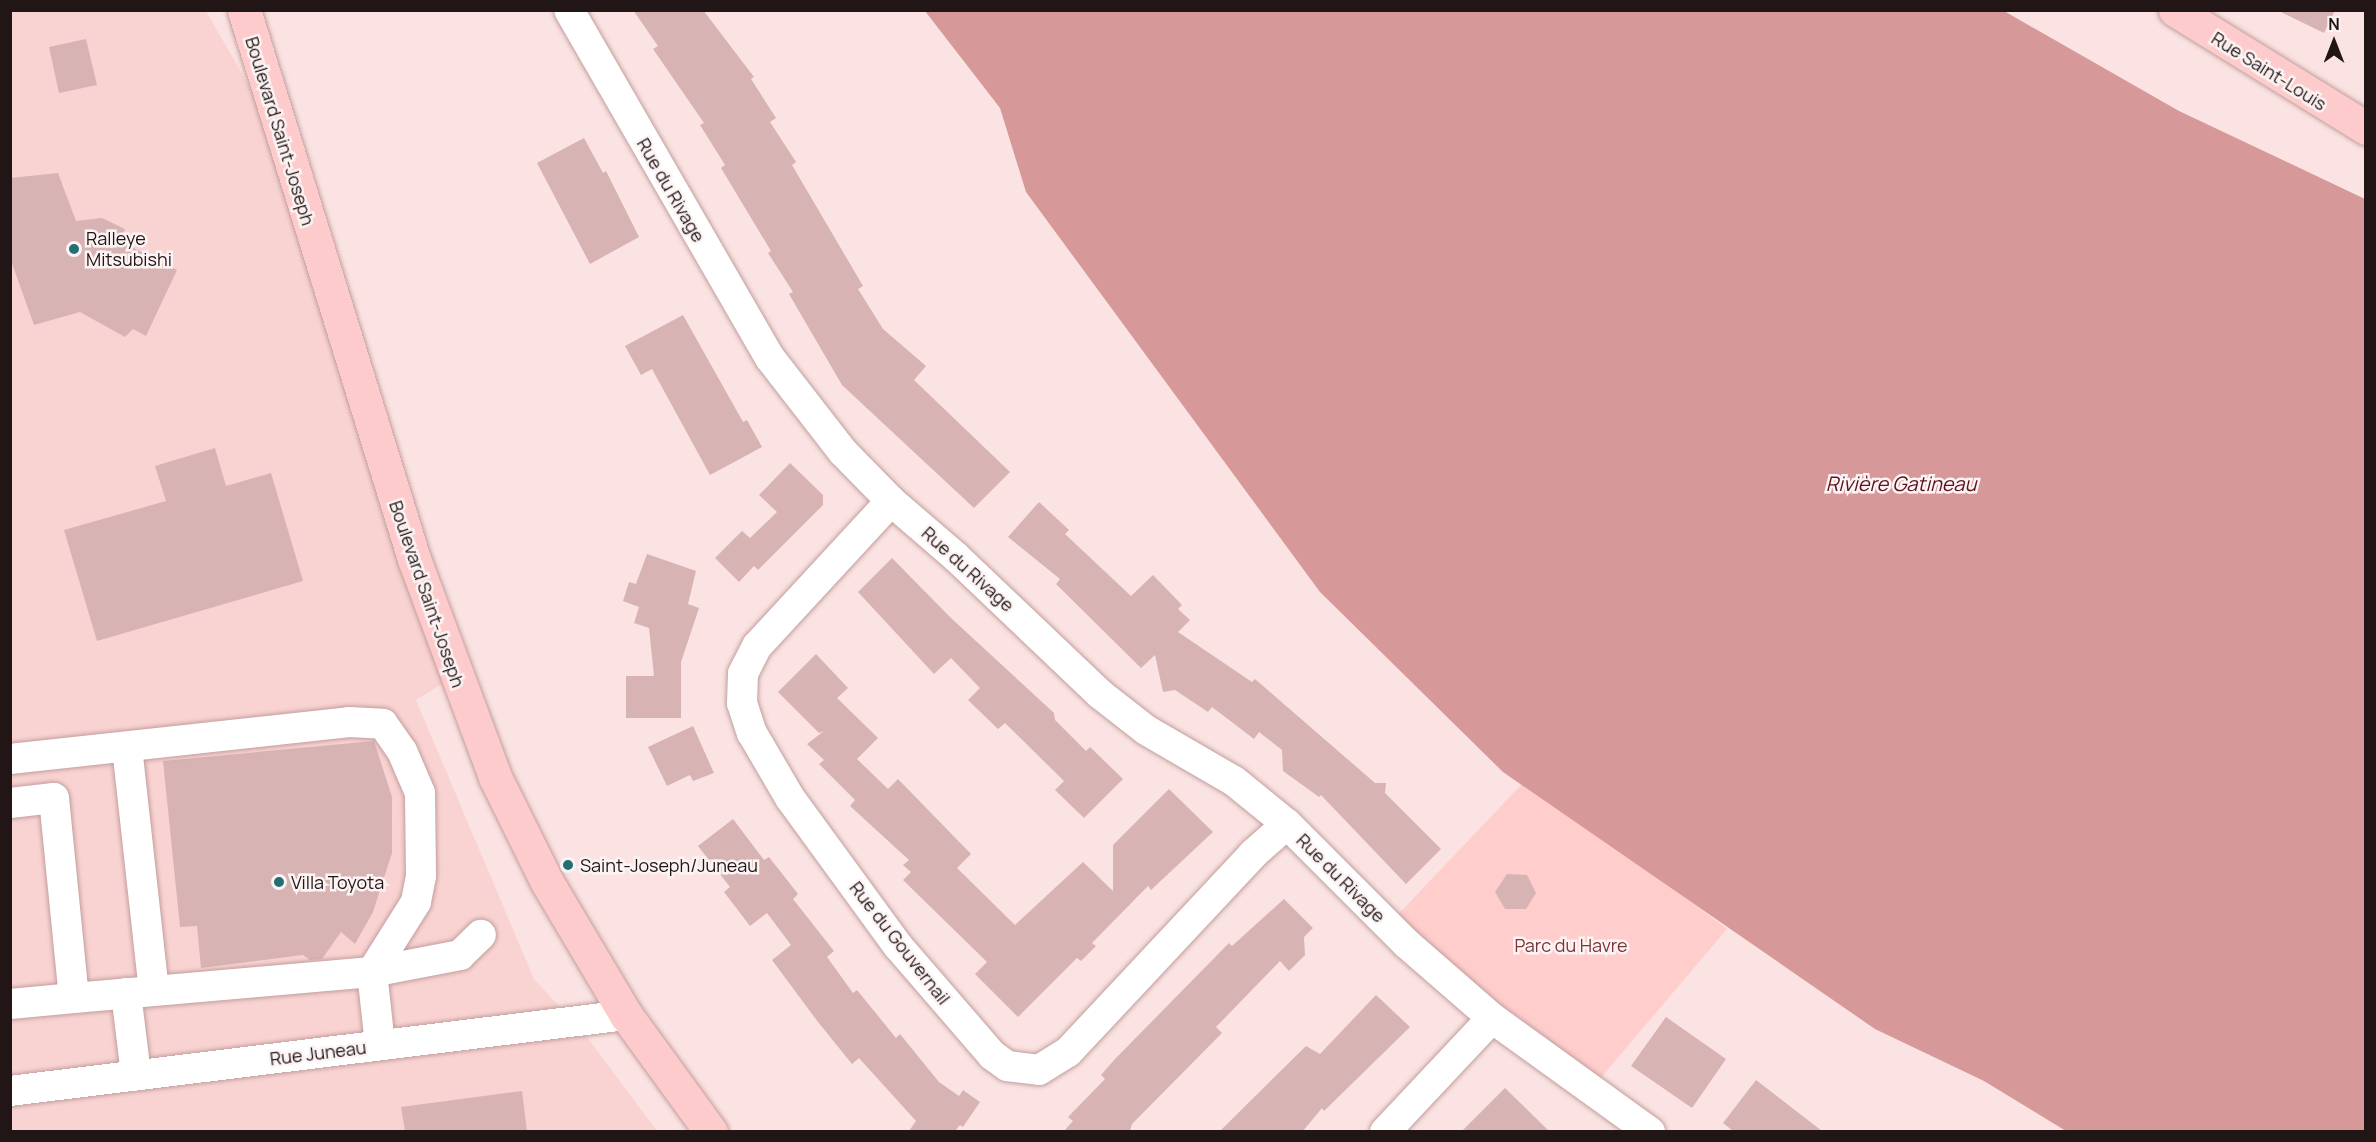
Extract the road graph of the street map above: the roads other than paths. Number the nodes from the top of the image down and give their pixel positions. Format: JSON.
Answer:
{"nodes":[{"id":1,"x":244,"y":10,"type":"edge"},
{"id":2,"x":569,"y":10,"type":"edge"},
{"id":3,"x":2175,"y":10,"type":"edge"},
{"id":4,"x":2366,"y":128,"type":"edge"},
{"id":5,"x":891,"y":501,"type":"junction"},
{"id":6,"x":127,"y":747,"type":"junction"},
{"id":7,"x":10,"y":759,"type":"edge"},
{"id":8,"x":10,"y":803,"type":"edge"},
{"id":9,"x":1287,"y":824,"type":"junction"},
{"id":10,"x":481,"y":935,"type":"dead end"},
{"id":11,"x":372,"y":972,"type":"junction"},
{"id":12,"x":140,"y":992,"type":"junction"},
{"id":13,"x":74,"y":998,"type":"junction"},
{"id":14,"x":10,"y":1004,"type":"edge"},
{"id":15,"x":626,"y":1015,"type":"junction"},
{"id":16,"x":1492,"y":1018,"type":"junction"},
{"id":17,"x":380,"y":1045,"type":"junction"},
{"id":18,"x":136,"y":1075,"type":"junction"},
{"id":19,"x":10,"y":1090,"type":"edge"},
{"id":20,"x":711,"y":1131,"type":"edge"},
{"id":21,"x":1384,"y":1131,"type":"edge"},
{"id":22,"x":1650,"y":1131,"type":"edge"}],
"edges":[{"from":1,"to":15,"type":"main road","name":"Boulevard Saint-Joseph"},
{"from":2,"to":5,"type":"street","name":"Rue du Rivage"},
{"from":3,"to":4,"type":"main road","name":"Rue Saint-Louis"},
{"from":5,"to":9,"type":"street","name":"Rue du Rivage"},
{"from":5,"to":9,"type":"street","name":"Rue du Gouvernail"},
{"from":6,"to":7,"type":"street"},
{"from":6,"to":11,"type":"street"},
{"from":6,"to":12,"type":"street"},
{"from":8,"to":13,"type":"street"},
{"from":9,"to":16,"type":"street","name":"Rue du Rivage"},
{"from":10,"to":11,"type":"street"},
{"from":11,"to":12,"type":"street"},
{"from":11,"to":17,"type":"street"},
{"from":12,"to":13,"type":"street"},
{"from":12,"to":18,"type":"street"},
{"from":13,"to":14,"type":"street"},
{"from":15,"to":17,"type":"street","name":"Rue Juneau"},
{"from":15,"to":20,"type":"main road","name":"Boulevard Saint-Joseph"},
{"from":16,"to":21,"type":"street"},
{"from":16,"to":22,"type":"street","name":"Rue du Rivage"},
{"from":17,"to":18,"type":"street","name":"Rue Juneau"},
{"from":18,"to":19,"type":"street","name":"Rue Juneau"}]}
